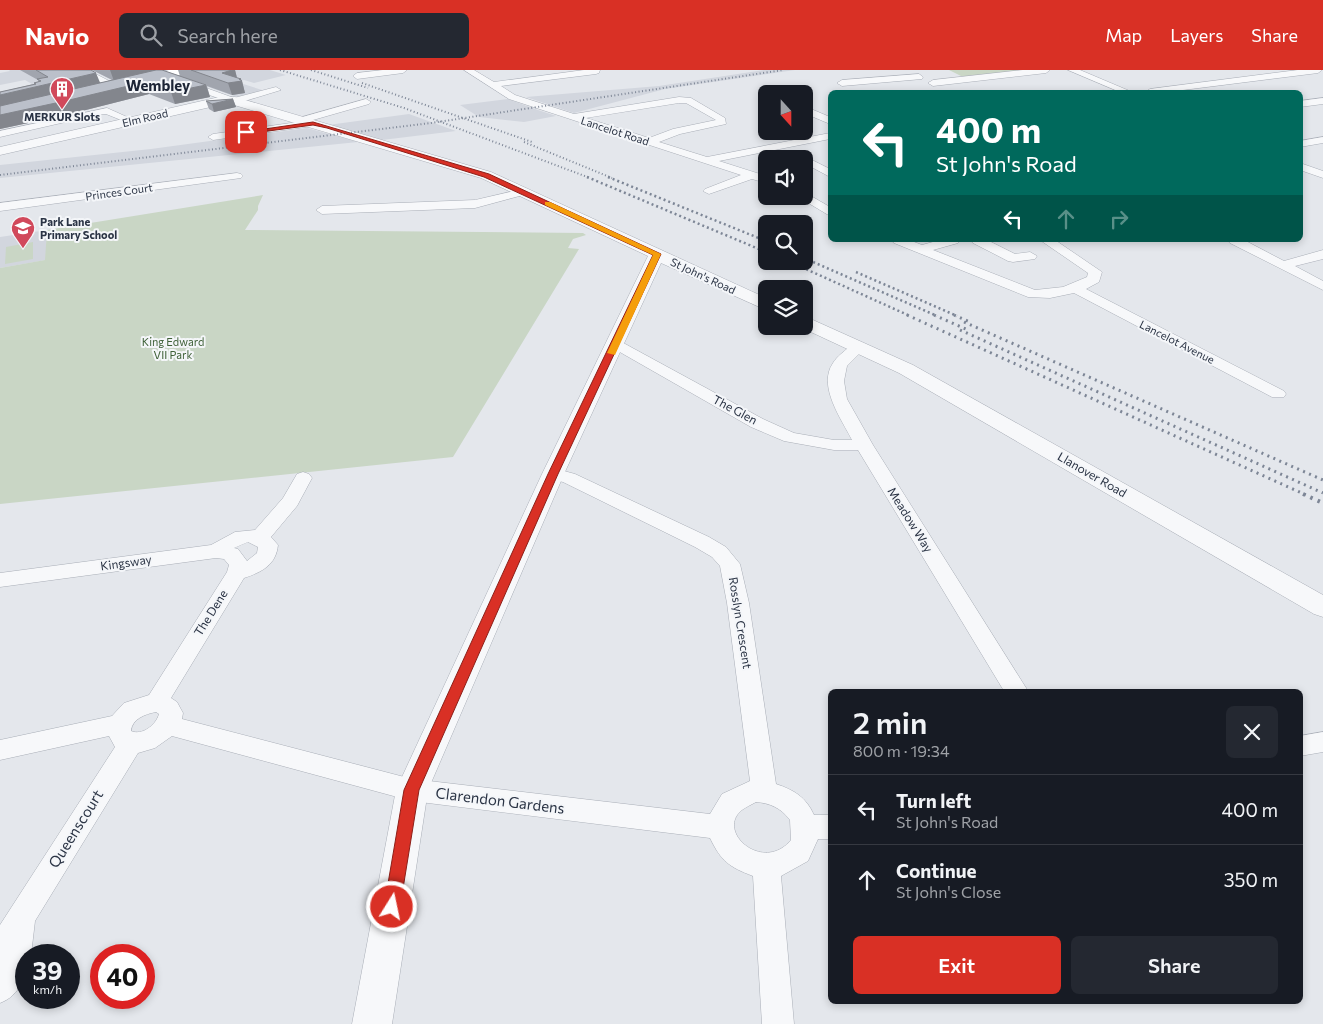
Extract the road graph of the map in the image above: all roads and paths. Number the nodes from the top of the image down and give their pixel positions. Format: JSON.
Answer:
{"nodes":[{"id":1,"x":81,"y":70,"type":"edge"},
{"id":2,"x":184,"y":70,"type":"edge"},
{"id":3,"x":403,"y":70,"type":"edge"},
{"id":4,"x":468,"y":70,"type":"edge"},
{"id":5,"x":906,"y":70,"type":"edge"},
{"id":6,"x":1046,"y":70,"type":"edge"},
{"id":7,"x":1072,"y":70,"type":"edge"},
{"id":8,"x":1275,"y":70,"type":"edge"},
{"id":9,"x":1318,"y":70,"type":"edge"},
{"id":10,"x":596,"y":71,"type":"edge"},
{"id":11,"x":1295,"y":73,"type":"junction"},
{"id":12,"x":161,"y":75,"type":"junction"},
{"id":13,"x":357,"y":76,"type":"dead end"},
{"id":14,"x":919,"y":77,"type":"junction"},
{"id":15,"x":842,"y":83,"type":"dead end"},
{"id":16,"x":933,"y":83,"type":"junction"},
{"id":17,"x":491,"y":85,"type":"junction"},
{"id":18,"x":256,"y":86,"type":"dead end"},
{"id":19,"x":116,"y":87,"type":"junction"},
{"id":20,"x":946,"y":90,"type":"edge"},
{"id":21,"x":1121,"y":90,"type":"edge"},
{"id":22,"x":1165,"y":90,"type":"edge"},
{"id":23,"x":94,"y":92,"type":"edge"},
{"id":24,"x":233,"y":101,"type":"junction"},
{"id":25,"x":1323,"y":101,"type":"edge"},
{"id":26,"x":366,"y":102,"type":"dead end"},
{"id":27,"x":813,"y":102,"type":"edge"},
{"id":28,"x":1303,"y":104,"type":"edge"},
{"id":29,"x":828,"y":109,"type":"edge"},
{"id":30,"x":813,"y":113,"type":"edge"},
{"id":31,"x":573,"y":118,"type":"junction"},
{"id":32,"x":828,"y":120,"type":"edge"},
{"id":33,"x":131,"y":121,"type":"junction"},
{"id":34,"x":308,"y":122,"type":"junction"},
{"id":35,"x":0,"y":134,"type":"edge"},
{"id":36,"x":213,"y":136,"type":"dead end"},
{"id":37,"x":828,"y":136,"type":"edge"},
{"id":38,"x":1323,"y":140,"type":"edge"},
{"id":39,"x":648,"y":142,"type":"junction"},
{"id":40,"x":1303,"y":143,"type":"edge"},
{"id":41,"x":0,"y":150,"type":"edge"},
{"id":42,"x":708,"y":160,"type":"junction"},
{"id":43,"x":813,"y":164,"type":"edge"},
{"id":44,"x":1303,"y":167,"type":"edge"},
{"id":45,"x":828,"y":173,"type":"edge"},
{"id":46,"x":752,"y":175,"type":"junction"},
{"id":47,"x":1323,"y":175,"type":"edge"},
{"id":48,"x":238,"y":176,"type":"dead end"},
{"id":49,"x":758,"y":177,"type":"edge"},
{"id":50,"x":709,"y":191,"type":"dead end"},
{"id":51,"x":523,"y":192,"type":"junction"},
{"id":52,"x":813,"y":202,"type":"edge"},
{"id":53,"x":0,"y":207,"type":"edge"},
{"id":54,"x":322,"y":210,"type":"dead end"},
{"id":55,"x":828,"y":211,"type":"edge"},
{"id":56,"x":903,"y":242,"type":"edge"},
{"id":57,"x":946,"y":242,"type":"edge"},
{"id":58,"x":981,"y":242,"type":"edge"},
{"id":59,"x":1049,"y":242,"type":"edge"},
{"id":60,"x":1238,"y":242,"type":"edge"},
{"id":61,"x":1312,"y":244,"type":"dead end"},
{"id":62,"x":920,"y":249,"type":"junction"},
{"id":63,"x":657,"y":254,"type":"junction"},
{"id":64,"x":1323,"y":254,"type":"edge"},
{"id":65,"x":1030,"y":256,"type":"dead end"},
{"id":66,"x":1283,"y":265,"type":"junction"},
{"id":67,"x":1323,"y":286,"type":"edge"},
{"id":68,"x":1076,"y":289,"type":"junction"},
{"id":69,"x":758,"y":301,"type":"edge"},
{"id":70,"x":813,"y":326,"type":"edge"},
{"id":71,"x":616,"y":344,"type":"junction"},
{"id":72,"x":858,"y":347,"type":"junction"},
{"id":73,"x":1278,"y":394,"type":"dead end"},
{"id":74,"x":864,"y":445,"type":"junction"},
{"id":75,"x":553,"y":474,"type":"junction"},
{"id":76,"x":303,"y":478,"type":"dead end"},
{"id":77,"x":260,"y":537,"type":"junction"},
{"id":78,"x":216,"y":551,"type":"junction"},
{"id":79,"x":237,"y":572,"type":"junction"},
{"id":80,"x":0,"y":580,"type":"edge"},
{"id":81,"x":1323,"y":607,"type":"edge"},
{"id":82,"x":1015,"y":689,"type":"edge"},
{"id":83,"x":156,"y":703,"type":"junction"},
{"id":84,"x":168,"y":725,"type":"junction"},
{"id":85,"x":125,"y":733,"type":"junction"},
{"id":86,"x":1323,"y":742,"type":"edge"},
{"id":87,"x":1303,"y":745,"type":"edge"},
{"id":88,"x":0,"y":750,"type":"edge"},
{"id":89,"x":412,"y":790,"type":"junction"},
{"id":90,"x":764,"y":791,"type":"junction"},
{"id":91,"x":720,"y":827,"type":"junction"},
{"id":92,"x":818,"y":827,"type":"edge"},
{"id":93,"x":766,"y":867,"type":"junction"},
{"id":94,"x":22,"y":914,"type":"junction"},
{"id":95,"x":0,"y":951,"type":"edge"},
{"id":96,"x":0,"y":988,"type":"edge"},
{"id":97,"x":372,"y":1024,"type":"edge"},
{"id":98,"x":778,"y":1024,"type":"edge"}],
"edges":[{"from":1,"to":19,"type":"street"},
{"from":2,"to":12,"type":"main road"},
{"from":3,"to":13,"type":"street"},
{"from":4,"to":17,"type":"street","name":"Lancelot Road"},
{"from":5,"to":14,"type":"street"},
{"from":6,"to":16,"type":"street"},
{"from":7,"to":21,"type":"street"},
{"from":8,"to":11,"type":"street"},
{"from":9,"to":11,"type":"street"},
{"from":10,"to":17,"type":"street"},
{"from":11,"to":22,"type":"street"},
{"from":12,"to":19,"type":"main road"},
{"from":12,"to":24,"type":"street","name":"St John's Road"},
{"from":14,"to":15,"type":"street"},
{"from":14,"to":16,"type":"street"},
{"from":16,"to":20,"type":"street"},
{"from":17,"to":31,"type":"street","name":"Lancelot Road"},
{"from":18,"to":24,"type":"street"},
{"from":19,"to":23,"type":"main road"},
{"from":24,"to":33,"type":"street","name":"Elm Road"},
{"from":24,"to":34,"type":"street","name":"St John's Road"},
{"from":25,"to":28,"type":"street"},
{"from":26,"to":34,"type":"street"},
{"from":27,"to":29,"type":"street"},
{"from":30,"to":32,"type":"street"},
{"from":31,"to":39,"type":"street","name":"Lancelot Road"},
{"from":31,"to":39,"type":"street"},
{"from":33,"to":35,"type":"street"},
{"from":33,"to":41,"type":"street","name":"Elm Road"},
{"from":34,"to":36,"type":"street"},
{"from":34,"to":51,"type":"street","name":"St John's Road"},
{"from":37,"to":42,"type":"street"},
{"from":38,"to":40,"type":"street"},
{"from":39,"to":42,"type":"street","name":"Lancelot Road"},
{"from":42,"to":46,"type":"street","name":"Lancelot Road"},
{"from":43,"to":45,"type":"street"},
{"from":44,"to":47,"type":"street"},
{"from":46,"to":49,"type":"street","name":"Lancelot Road"},
{"from":46,"to":50,"type":"street"},
{"from":48,"to":53,"type":"street","name":"Princes Court"},
{"from":51,"to":54,"type":"street"},
{"from":51,"to":63,"type":"street","name":"St John's Road"},
{"from":52,"to":55,"type":"street"},
{"from":56,"to":62,"type":"street"},
{"from":57,"to":62,"type":"street"},
{"from":58,"to":65,"type":"street"},
{"from":59,"to":68,"type":"street"},
{"from":60,"to":66,"type":"street"},
{"from":61,"to":64,"type":"street"},
{"from":62,"to":68,"type":"street"},
{"from":63,"to":69,"type":"street","name":"St John's Road"},
{"from":63,"to":71,"type":"street"},
{"from":64,"to":66,"type":"street"},
{"from":66,"to":67,"type":"street"},
{"from":68,"to":73,"type":"street","name":"Lancelot Avenue"},
{"from":70,"to":72,"type":"street"},
{"from":71,"to":74,"type":"street","name":"The Glen"},
{"from":71,"to":75,"type":"street"},
{"from":72,"to":74,"type":"street","name":"Meadow Way"},
{"from":72,"to":81,"type":"street","name":"Llanover Road"},
{"from":74,"to":82,"type":"street","name":"Meadow Way"},
{"from":75,"to":89,"type":"street"},
{"from":75,"to":90,"type":"street","name":"Rosslyn Crescent"},
{"from":76,"to":77,"type":"street"},
{"from":77,"to":78,"type":"street"},
{"from":77,"to":79,"type":"street"},
{"from":78,"to":79,"type":"street"},
{"from":78,"to":80,"type":"street","name":"Kingsway"},
{"from":79,"to":83,"type":"street","name":"The Dene"},
{"from":83,"to":84,"type":"street"},
{"from":83,"to":85,"type":"street"},
{"from":84,"to":85,"type":"street"},
{"from":84,"to":89,"type":"street","name":"Clarendon Gardens"},
{"from":85,"to":88,"type":"street"},
{"from":85,"to":94,"type":"street","name":"Queenscourt"},
{"from":86,"to":87,"type":"street"},
{"from":89,"to":91,"type":"street","name":"Clarendon Gardens"},
{"from":89,"to":97,"type":"street"},
{"from":90,"to":91,"type":"street"},
{"from":90,"to":92,"type":"street"},
{"from":91,"to":93,"type":"street"},
{"from":92,"to":93,"type":"street"},
{"from":93,"to":98,"type":"street"},
{"from":94,"to":95,"type":"street","name":"Queenscourt"},
{"from":94,"to":96,"type":"street","name":"Queenscourt"}]}
